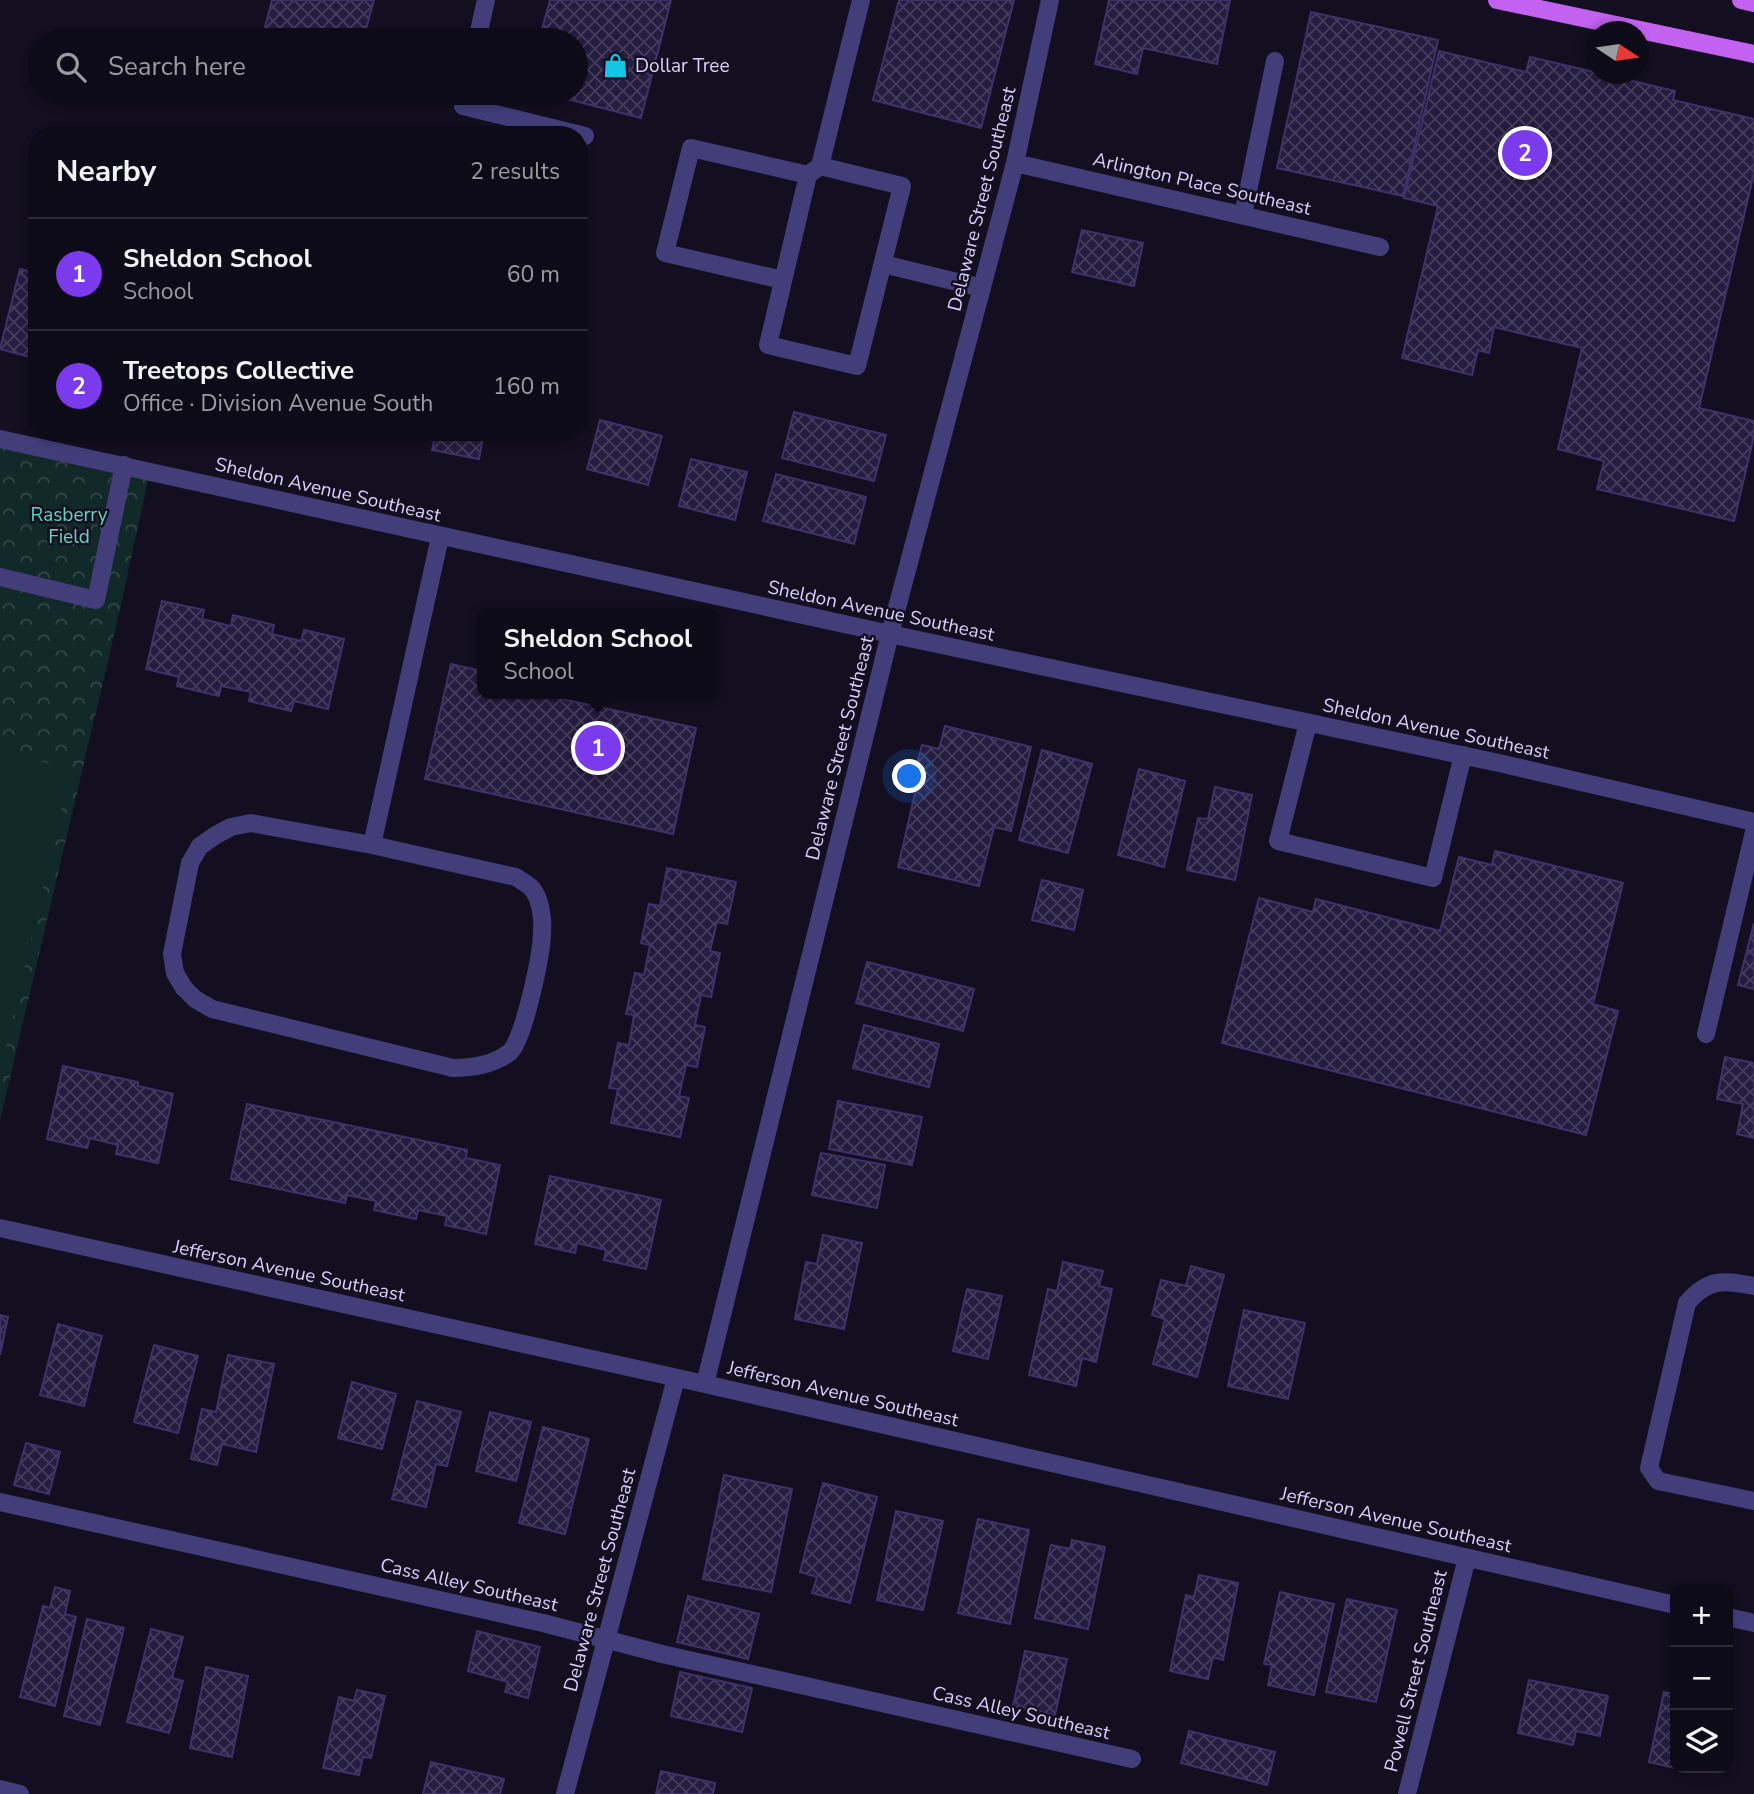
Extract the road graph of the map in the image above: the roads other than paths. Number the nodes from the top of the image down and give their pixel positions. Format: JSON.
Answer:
{"nodes":[{"id":1,"x":486,"y":0,"type":"edge"},
{"id":2,"x":861,"y":0,"type":"edge"},
{"id":3,"x":1050,"y":0,"type":"edge"},
{"id":4,"x":1496,"y":0,"type":"edge"},
{"id":5,"x":1741,"y":0,"type":"edge"},
{"id":6,"x":1754,"y":3,"type":"edge"},
{"id":7,"x":480,"y":28,"type":"edge"},
{"id":8,"x":1754,"y":54,"type":"edge"},
{"id":9,"x":1275,"y":61,"type":"dead end"},
{"id":10,"x":463,"y":105,"type":"edge"},
{"id":11,"x":544,"y":126,"type":"edge"},
{"id":12,"x":1015,"y":163,"type":"junction"},
{"id":13,"x":814,"y":170,"type":"junction"},
{"id":14,"x":1243,"y":215,"type":"junction"},
{"id":15,"x":1380,"y":247,"type":"dead end"},
{"id":16,"x":883,"y":264,"type":"junction"},
{"id":17,"x":783,"y":280,"type":"junction"},
{"id":18,"x":982,"y":288,"type":"junction"},
{"id":19,"x":0,"y":439,"type":"edge"},
{"id":20,"x":124,"y":465,"type":"junction"},
{"id":21,"x":440,"y":537,"type":"junction"},
{"id":22,"x":0,"y":578,"type":"edge"},
{"id":23,"x":890,"y":634,"type":"junction"},
{"id":24,"x":1308,"y":723,"type":"junction"},
{"id":25,"x":1463,"y":755,"type":"junction"},
{"id":26,"x":1754,"y":821,"type":"edge"},
{"id":27,"x":1754,"y":832,"type":"edge"},
{"id":28,"x":372,"y":845,"type":"junction"},
{"id":29,"x":1706,"y":1034,"type":"dead end"},
{"id":30,"x":0,"y":1228,"type":"edge"},
{"id":31,"x":1754,"y":1286,"type":"edge"},
{"id":32,"x":676,"y":1378,"type":"junction"},
{"id":33,"x":705,"y":1384,"type":"junction"},
{"id":34,"x":1754,"y":1501,"type":"edge"},
{"id":35,"x":0,"y":1502,"type":"edge"},
{"id":36,"x":1467,"y":1558,"type":"junction"},
{"id":37,"x":1670,"y":1604,"type":"edge"},
{"id":38,"x":1733,"y":1618,"type":"edge"},
{"id":39,"x":1754,"y":1623,"type":"edge"},
{"id":40,"x":606,"y":1639,"type":"junction"},
{"id":41,"x":1132,"y":1759,"type":"dead end"},
{"id":42,"x":0,"y":1789,"type":"edge"},
{"id":43,"x":20,"y":1794,"type":"edge"},
{"id":44,"x":565,"y":1794,"type":"edge"},
{"id":45,"x":1407,"y":1794,"type":"edge"}],
"edges":[{"from":1,"to":7,"type":"street"},
{"from":2,"to":13,"type":"street"},
{"from":3,"to":12,"type":"street","name":"Delaware Street Southeast"},
{"from":4,"to":8,"type":"main road"},
{"from":5,"to":6,"type":"main road"},
{"from":9,"to":14,"type":"street"},
{"from":10,"to":11,"type":"street"},
{"from":12,"to":14,"type":"street","name":"Arlington Place Southeast"},
{"from":12,"to":18,"type":"street","name":"Delaware Street Southeast"},
{"from":13,"to":16,"type":"street"},
{"from":13,"to":17,"type":"street"},
{"from":13,"to":17,"type":"street"},
{"from":14,"to":15,"type":"street","name":"Arlington Place Southeast"},
{"from":16,"to":17,"type":"street"},
{"from":16,"to":18,"type":"street"},
{"from":18,"to":23,"type":"street","name":"Delaware Street Southeast"},
{"from":19,"to":20,"type":"street","name":"Sheldon Avenue Southeast"},
{"from":20,"to":21,"type":"street","name":"Sheldon Avenue Southeast"},
{"from":20,"to":22,"type":"street"},
{"from":21,"to":23,"type":"street","name":"Sheldon Avenue Southeast"},
{"from":21,"to":28,"type":"street"},
{"from":23,"to":24,"type":"street","name":"Sheldon Avenue Southeast"},
{"from":23,"to":33,"type":"street","name":"Delaware Street Southeast"},
{"from":24,"to":25,"type":"street","name":"Sheldon Avenue Southeast"},
{"from":24,"to":25,"type":"street"},
{"from":25,"to":26,"type":"street","name":"Sheldon Avenue Southeast"},
{"from":27,"to":29,"type":"street"},
{"from":28,"to":28,"type":"street"},
{"from":30,"to":32,"type":"street","name":"Jefferson Avenue Southeast"},
{"from":31,"to":34,"type":"street"},
{"from":32,"to":33,"type":"street","name":"Jefferson Avenue Southeast"},
{"from":32,"to":40,"type":"street","name":"Delaware Street Southeast"},
{"from":33,"to":36,"type":"street","name":"Jefferson Avenue Southeast"},
{"from":35,"to":40,"type":"street","name":"Cass Alley Southeast"},
{"from":36,"to":37,"type":"street","name":"Jefferson Avenue Southeast"},
{"from":36,"to":45,"type":"street","name":"Powell Street Southeast"},
{"from":38,"to":39,"type":"street"},
{"from":40,"to":41,"type":"street","name":"Cass Alley Southeast"},
{"from":40,"to":44,"type":"street","name":"Delaware Street Southeast"},
{"from":42,"to":43,"type":"street"}]}
